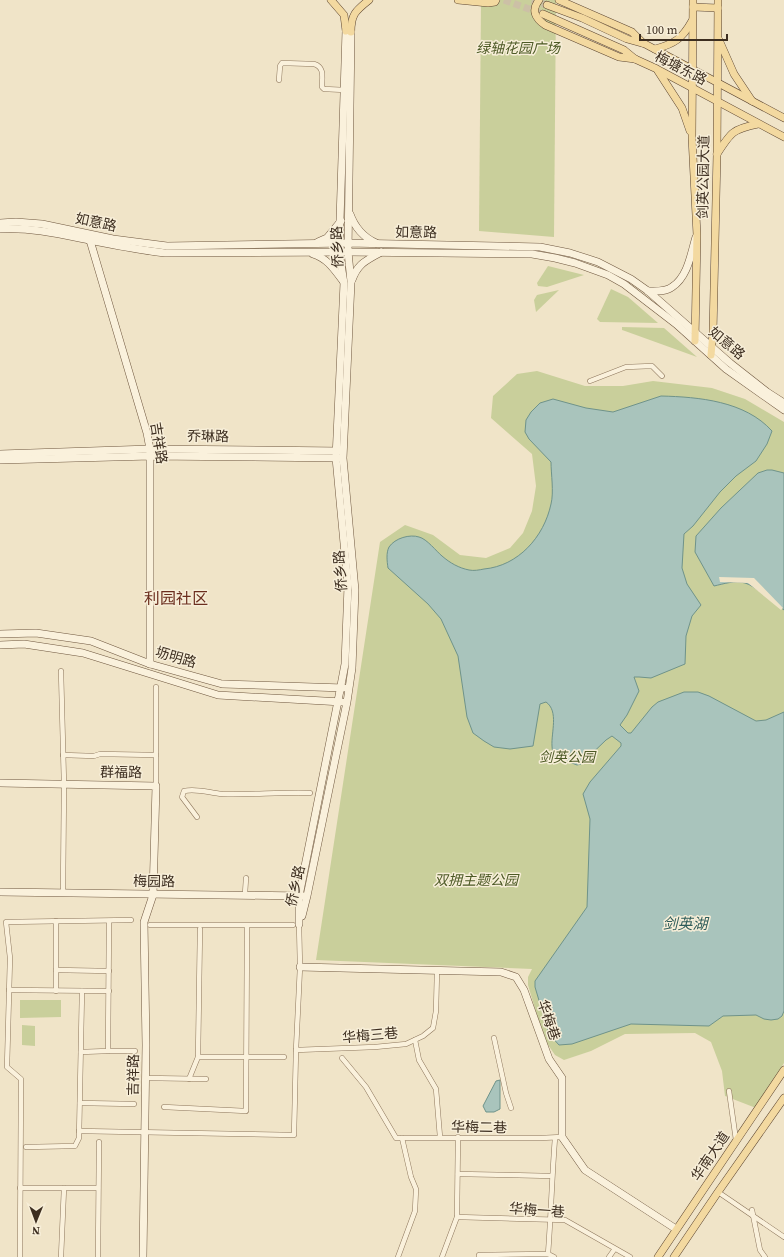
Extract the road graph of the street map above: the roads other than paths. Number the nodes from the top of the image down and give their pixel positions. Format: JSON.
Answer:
{"nodes":[{"id":1,"x":331,"y":0,"type":"edge"},
{"id":2,"x":369,"y":0,"type":"edge"},
{"id":3,"x":458,"y":0,"type":"edge"},
{"id":4,"x":496,"y":0,"type":"edge"},
{"id":5,"x":539,"y":0,"type":"edge"},
{"id":6,"x":559,"y":0,"type":"edge"},
{"id":7,"x":693,"y":3,"type":"edge"},
{"id":8,"x":718,"y":4,"type":"edge"},
{"id":9,"x":547,"y":5,"type":"tunnel mouth"},
{"id":10,"x":543,"y":14,"type":"tunnel mouth"},
{"id":11,"x":693,"y":19,"type":"junction"},
{"id":12,"x":349,"y":32,"type":"junction"},
{"id":13,"x":717,"y":37,"type":"junction"},
{"id":14,"x":645,"y":44,"type":"junction"},
{"id":15,"x":655,"y":49,"type":"junction"},
{"id":16,"x":635,"y":59,"type":"junction"},
{"id":17,"x":656,"y":69,"type":"junction"},
{"id":18,"x":692,"y":70,"type":"junction"},
{"id":19,"x":279,"y":80,"type":"dead end"},
{"id":20,"x":717,"y":83,"type":"junction"},
{"id":21,"x":692,"y":88,"type":"junction"},
{"id":22,"x":344,"y":90,"type":"junction"},
{"id":23,"x":717,"y":101,"type":"junction"},
{"id":24,"x":754,"y":103,"type":"junction"},
{"id":25,"x":784,"y":118,"type":"edge"},
{"id":26,"x":758,"y":124,"type":"junction"},
{"id":27,"x":692,"y":137,"type":"junction"},
{"id":28,"x":784,"y":137,"type":"edge"},
{"id":29,"x":717,"y":154,"type":"junction"},
{"id":30,"x":349,"y":210,"type":"junction"},
{"id":31,"x":341,"y":221,"type":"junction"},
{"id":32,"x":0,"y":223,"type":"edge"},
{"id":33,"x":0,"y":229,"type":"edge"},
{"id":34,"x":696,"y":235,"type":"junction"},
{"id":35,"x":88,"y":237,"type":"junction"},
{"id":36,"x":340,"y":243,"type":"junction"},
{"id":37,"x":348,"y":243,"type":"junction"},
{"id":38,"x":312,"y":244,"type":"junction"},
{"id":39,"x":379,"y":244,"type":"junction"},
{"id":40,"x":309,"y":252,"type":"junction"},
{"id":41,"x":339,"y":252,"type":"junction"},
{"id":42,"x":348,"y":252,"type":"junction"},
{"id":43,"x":381,"y":252,"type":"junction"},
{"id":44,"x":348,"y":282,"type":"junction"},
{"id":45,"x":648,"y":291,"type":"junction"},
{"id":46,"x":695,"y":333,"type":"junction"},
{"id":47,"x":695,"y":341,"type":"junction"},
{"id":48,"x":712,"y":351,"type":"junction"},
{"id":49,"x":662,"y":376,"type":"dead end"},
{"id":50,"x":590,"y":381,"type":"dead end"},
{"id":51,"x":784,"y":403,"type":"edge"},
{"id":52,"x":784,"y":410,"type":"edge"},
{"id":53,"x":150,"y":452,"type":"junction"},
{"id":54,"x":0,"y":454,"type":"edge"},
{"id":55,"x":340,"y":455,"type":"junction"},
{"id":56,"x":0,"y":460,"type":"edge"},
{"id":57,"x":0,"y":634,"type":"edge"},
{"id":58,"x":0,"y":644,"type":"edge"},
{"id":59,"x":150,"y":664,"type":"junction"},
{"id":60,"x":61,"y":671,"type":"dead end"},
{"id":61,"x":156,"y":688,"type":"dead end"},
{"id":62,"x":341,"y":688,"type":"junction"},
{"id":63,"x":349,"y":688,"type":"junction"},
{"id":64,"x":338,"y":701,"type":"junction"},
{"id":65,"x":347,"y":702,"type":"junction"},
{"id":66,"x":63,"y":755,"type":"junction"},
{"id":67,"x":156,"y":755,"type":"junction"},
{"id":68,"x":0,"y":783,"type":"edge"},
{"id":69,"x":64,"y":784,"type":"junction"},
{"id":70,"x":156,"y":786,"type":"junction"},
{"id":71,"x":310,"y":793,"type":"dead end"},
{"id":72,"x":197,"y":817,"type":"dead end"},
{"id":73,"x":246,"y":878,"type":"dead end"},
{"id":74,"x":0,"y":892,"type":"edge"},
{"id":75,"x":63,"y":893,"type":"junction"},
{"id":76,"x":153,"y":894,"type":"junction"},
{"id":77,"x":245,"y":894,"type":"dead end"},
{"id":78,"x":299,"y":896,"type":"junction"},
{"id":79,"x":307,"y":896,"type":"junction"},
{"id":80,"x":109,"y":920,"type":"junction"},
{"id":81,"x":131,"y":920,"type":"dead end"},
{"id":82,"x":56,"y":921,"type":"junction"},
{"id":83,"x":150,"y":925,"type":"dead end"},
{"id":84,"x":296,"y":925,"type":"junction"},
{"id":85,"x":247,"y":926,"type":"junction"},
{"id":86,"x":200,"y":929,"type":"dead end"},
{"id":87,"x":300,"y":967,"type":"junction"},
{"id":88,"x":56,"y":970,"type":"junction"},
{"id":89,"x":109,"y":971,"type":"junction"},
{"id":90,"x":437,"y":971,"type":"junction"},
{"id":91,"x":9,"y":990,"type":"junction"},
{"id":92,"x":56,"y":991,"type":"junction"},
{"id":93,"x":82,"y":991,"type":"junction"},
{"id":94,"x":109,"y":991,"type":"junction"},
{"id":95,"x":494,"y":1038,"type":"dead end"},
{"id":96,"x":415,"y":1040,"type":"junction"},
{"id":97,"x":296,"y":1050,"type":"junction"},
{"id":98,"x":108,"y":1051,"type":"junction"},
{"id":99,"x":135,"y":1051,"type":"dead end"},
{"id":100,"x":81,"y":1052,"type":"junction"},
{"id":101,"x":198,"y":1057,"type":"junction"},
{"id":102,"x":284,"y":1057,"type":"dead end"},
{"id":103,"x":247,"y":1058,"type":"junction"},
{"id":104,"x":342,"y":1058,"type":"dead end"},
{"id":105,"x":784,"y":1070,"type":"edge"},
{"id":106,"x":146,"y":1078,"type":"junction"},
{"id":107,"x":189,"y":1079,"type":"junction"},
{"id":108,"x":206,"y":1079,"type":"dead end"},
{"id":109,"x":729,"y":1091,"type":"dead end"},
{"id":110,"x":784,"y":1098,"type":"edge"},
{"id":111,"x":80,"y":1103,"type":"junction"},
{"id":112,"x":134,"y":1104,"type":"dead end"},
{"id":113,"x":164,"y":1108,"type":"dead end"},
{"id":114,"x":512,"y":1108,"type":"dead end"},
{"id":115,"x":79,"y":1131,"type":"junction"},
{"id":116,"x":145,"y":1133,"type":"junction"},
{"id":117,"x":440,"y":1137,"type":"junction"},
{"id":118,"x":458,"y":1137,"type":"junction"},
{"id":119,"x":402,"y":1138,"type":"junction"},
{"id":120,"x":558,"y":1138,"type":"junction"},
{"id":121,"x":736,"y":1140,"type":"junction"},
{"id":122,"x":99,"y":1142,"type":"dead end"},
{"id":123,"x":26,"y":1147,"type":"dead end"},
{"id":124,"x":728,"y":1153,"type":"junction"},
{"id":125,"x":740,"y":1160,"type":"junction"},
{"id":126,"x":458,"y":1174,"type":"junction"},
{"id":127,"x":552,"y":1176,"type":"junction"},
{"id":128,"x":20,"y":1188,"type":"junction"},
{"id":129,"x":64,"y":1188,"type":"junction"},
{"id":130,"x":98,"y":1188,"type":"junction"},
{"id":131,"x":718,"y":1192,"type":"junction"},
{"id":132,"x":752,"y":1210,"type":"dead end"},
{"id":133,"x":457,"y":1218,"type":"junction"},
{"id":134,"x":551,"y":1220,"type":"junction"},
{"id":135,"x":676,"y":1229,"type":"junction"},
{"id":136,"x":784,"y":1237,"type":"edge"},
{"id":137,"x":614,"y":1250,"type":"dead end"},
{"id":138,"x":548,"y":1254,"type":"junction"},
{"id":139,"x":20,"y":1257,"type":"edge"},
{"id":140,"x":61,"y":1257,"type":"edge"},
{"id":141,"x":98,"y":1257,"type":"edge"},
{"id":142,"x":143,"y":1257,"type":"edge"},
{"id":143,"x":398,"y":1257,"type":"edge"},
{"id":144,"x":442,"y":1257,"type":"edge"},
{"id":145,"x":479,"y":1257,"type":"edge"},
{"id":146,"x":554,"y":1257,"type":"edge"},
{"id":147,"x":609,"y":1257,"type":"edge"},
{"id":148,"x":630,"y":1257,"type":"edge"},
{"id":149,"x":658,"y":1257,"type":"edge"},
{"id":150,"x":674,"y":1257,"type":"edge"},
{"id":151,"x":765,"y":1257,"type":"edge"}],
"edges":[{"from":1,"to":12,"type":"main road"},
{"from":2,"to":12,"type":"main road"},
{"from":3,"to":4,"type":"main road"},
{"from":5,"to":16,"type":"main road"},
{"from":6,"to":14,"type":"main road"},
{"from":7,"to":8,"type":"main road"},
{"from":7,"to":11,"type":"main road","name":"剑英公园大道"},
{"from":8,"to":13,"type":"main road","name":"剑英公园大道"},
{"from":9,"to":14,"type":"main road","name":"梅塘东路"},
{"from":10,"to":16,"type":"main road","name":"梅塘东路"},
{"from":11,"to":15,"type":"main road"},
{"from":11,"to":18,"type":"main road","name":"剑英公园大道"},
{"from":12,"to":22,"type":"street","name":"侨乡路"},
{"from":12,"to":30,"type":"street","name":"侨乡路"},
{"from":13,"to":20,"type":"main road","name":"剑英公园大道"},
{"from":13,"to":24,"type":"main road"},
{"from":14,"to":15,"type":"main road","name":"梅塘东路"},
{"from":15,"to":18,"type":"main road","name":"梅塘东路"},
{"from":16,"to":17,"type":"main road","name":"梅塘东路"},
{"from":17,"to":21,"type":"main road","name":"梅塘东路"},
{"from":17,"to":27,"type":"main road"},
{"from":18,"to":20,"type":"main road","name":"梅塘东路"},
{"from":18,"to":21,"type":"main road","name":"剑英公园大道"},
{"from":19,"to":22,"type":"street"},
{"from":20,"to":23,"type":"main road","name":"剑英公园大道"},
{"from":20,"to":24,"type":"main road","name":"梅塘东路"},
{"from":21,"to":23,"type":"main road","name":"梅塘东路"},
{"from":21,"to":27,"type":"main road","name":"剑英公园大道"},
{"from":22,"to":31,"type":"street","name":"侨乡路"},
{"from":23,"to":26,"type":"main road","name":"梅塘东路"},
{"from":23,"to":29,"type":"main road","name":"剑英公园大道"},
{"from":24,"to":25,"type":"main road","name":"梅塘东路"},
{"from":26,"to":28,"type":"main road","name":"梅塘东路"},
{"from":26,"to":29,"type":"main road"},
{"from":27,"to":34,"type":"main road","name":"剑英公园大道"},
{"from":29,"to":48,"type":"main road","name":"剑英公园大道"},
{"from":30,"to":37,"type":"street","name":"侨乡路"},
{"from":30,"to":39,"type":"street"},
{"from":31,"to":36,"type":"street","name":"侨乡路"},
{"from":31,"to":38,"type":"street"},
{"from":32,"to":35,"type":"street","name":"如意路"},
{"from":33,"to":35,"type":"street","name":"如意路"},
{"from":34,"to":45,"type":"street"},
{"from":34,"to":46,"type":"main road","name":"剑英公园大道"},
{"from":35,"to":38,"type":"street","name":"如意路"},
{"from":35,"to":40,"type":"street","name":"如意路"},
{"from":35,"to":53,"type":"street","name":"吉祥路"},
{"from":36,"to":37,"type":"street","name":"如意路"},
{"from":36,"to":38,"type":"street","name":"如意路"},
{"from":36,"to":41,"type":"street","name":"侨乡路"},
{"from":37,"to":39,"type":"street","name":"如意路"},
{"from":37,"to":42,"type":"street","name":"侨乡路"},
{"from":39,"to":45,"type":"street","name":"如意路"},
{"from":40,"to":41,"type":"street","name":"如意路"},
{"from":40,"to":44,"type":"street"},
{"from":41,"to":42,"type":"street","name":"如意路"},
{"from":41,"to":44,"type":"street","name":"侨乡路"},
{"from":42,"to":43,"type":"street","name":"如意路"},
{"from":42,"to":44,"type":"street","name":"侨乡路"},
{"from":43,"to":44,"type":"street"},
{"from":43,"to":47,"type":"street","name":"如意路"},
{"from":44,"to":55,"type":"street","name":"侨乡路"},
{"from":45,"to":46,"type":"street","name":"如意路"},
{"from":46,"to":47,"type":"main road","name":"剑英公园大道"},
{"from":46,"to":48,"type":"street","name":"如意路"},
{"from":47,"to":48,"type":"street","name":"如意路"},
{"from":48,"to":51,"type":"street","name":"如意路"},
{"from":48,"to":52,"type":"street","name":"如意路"},
{"from":49,"to":50,"type":"street"},
{"from":53,"to":54,"type":"street","name":"乔琳路"},
{"from":53,"to":55,"type":"street","name":"乔琳路"},
{"from":53,"to":56,"type":"street","name":"乔琳路"},
{"from":53,"to":59,"type":"street","name":"吉祥路"},
{"from":55,"to":62,"type":"street","name":"侨乡路"},
{"from":55,"to":63,"type":"street","name":"侨乡路"},
{"from":57,"to":59,"type":"street","name":"坜明路"},
{"from":58,"to":64,"type":"street","name":"坜明路"},
{"from":59,"to":62,"type":"street","name":"坜明路"},
{"from":60,"to":66,"type":"street"},
{"from":61,"to":67,"type":"street"},
{"from":62,"to":63,"type":"street","name":"坜明路"},
{"from":62,"to":64,"type":"street","name":"侨乡路"},
{"from":63,"to":65,"type":"street","name":"侨乡路"},
{"from":64,"to":65,"type":"street","name":"坜明路"},
{"from":64,"to":78,"type":"street","name":"侨乡路"},
{"from":65,"to":79,"type":"street","name":"侨乡路"},
{"from":66,"to":67,"type":"street"},
{"from":66,"to":69,"type":"street"},
{"from":67,"to":70,"type":"street"},
{"from":68,"to":69,"type":"street","name":"群福路"},
{"from":69,"to":70,"type":"street","name":"群福路"},
{"from":69,"to":75,"type":"street"},
{"from":70,"to":76,"type":"street","name":"群福路"},
{"from":71,"to":72,"type":"street"},
{"from":73,"to":77,"type":"street"},
{"from":74,"to":75,"type":"street","name":"梅园路"},
{"from":75,"to":76,"type":"street","name":"梅园路"},
{"from":76,"to":78,"type":"street","name":"梅园路"},
{"from":76,"to":106,"type":"street","name":"吉祥路"},
{"from":78,"to":79,"type":"street","name":"梅园路"},
{"from":78,"to":84,"type":"street","name":"侨乡路"},
{"from":79,"to":84,"type":"street","name":"侨乡路"},
{"from":80,"to":81,"type":"street"},
{"from":80,"to":82,"type":"street"},
{"from":80,"to":89,"type":"street"},
{"from":82,"to":88,"type":"street"},
{"from":82,"to":91,"type":"street"},
{"from":83,"to":85,"type":"street"},
{"from":84,"to":85,"type":"street"},
{"from":84,"to":87,"type":"street"},
{"from":85,"to":103,"type":"street"},
{"from":86,"to":101,"type":"street"},
{"from":87,"to":90,"type":"street","name":"华梅巷"},
{"from":87,"to":97,"type":"street"},
{"from":88,"to":89,"type":"street"},
{"from":88,"to":92,"type":"street"},
{"from":89,"to":94,"type":"street"},
{"from":90,"to":96,"type":"street","name":"华梅三巷"},
{"from":90,"to":120,"type":"street","name":"华梅巷"},
{"from":91,"to":92,"type":"street"},
{"from":91,"to":128,"type":"street"},
{"from":92,"to":93,"type":"street"},
{"from":93,"to":94,"type":"street"},
{"from":93,"to":100,"type":"street"},
{"from":94,"to":98,"type":"street"},
{"from":95,"to":114,"type":"street"},
{"from":96,"to":97,"type":"street","name":"华梅三巷"},
{"from":96,"to":117,"type":"street"},
{"from":97,"to":116,"type":"street"},
{"from":98,"to":99,"type":"street"},
{"from":98,"to":100,"type":"street"},
{"from":100,"to":111,"type":"street"},
{"from":101,"to":103,"type":"street"},
{"from":101,"to":107,"type":"street"},
{"from":102,"to":103,"type":"street"},
{"from":103,"to":113,"type":"street"},
{"from":104,"to":119,"type":"street","name":"华梅二巷"},
{"from":105,"to":121,"type":"main road","name":"华南大道"},
{"from":106,"to":107,"type":"street"},
{"from":106,"to":116,"type":"street","name":"吉祥路"},
{"from":107,"to":108,"type":"street"},
{"from":109,"to":121,"type":"street"},
{"from":110,"to":125,"type":"main road","name":"华南大道"},
{"from":111,"to":112,"type":"street"},
{"from":111,"to":115,"type":"street"},
{"from":115,"to":116,"type":"street"},
{"from":115,"to":123,"type":"street"},
{"from":116,"to":142,"type":"street","name":"吉祥路"},
{"from":117,"to":118,"type":"street","name":"华梅二巷"},
{"from":117,"to":119,"type":"street","name":"华梅二巷"},
{"from":118,"to":120,"type":"street","name":"华梅二巷"},
{"from":118,"to":126,"type":"street"},
{"from":119,"to":143,"type":"street"},
{"from":120,"to":127,"type":"street"},
{"from":120,"to":135,"type":"street"},
{"from":121,"to":124,"type":"main road","name":"华南大道"},
{"from":122,"to":130,"type":"street"},
{"from":124,"to":125,"type":"main road"},
{"from":124,"to":135,"type":"main road","name":"华南大道"},
{"from":125,"to":131,"type":"main road","name":"华南大道"},
{"from":126,"to":127,"type":"street"},
{"from":126,"to":133,"type":"street"},
{"from":127,"to":134,"type":"street"},
{"from":128,"to":129,"type":"street"},
{"from":128,"to":139,"type":"street"},
{"from":129,"to":130,"type":"street"},
{"from":129,"to":140,"type":"street"},
{"from":130,"to":141,"type":"street"},
{"from":131,"to":136,"type":"street"},
{"from":131,"to":150,"type":"main road","name":"华南大道"},
{"from":132,"to":151,"type":"street"},
{"from":133,"to":134,"type":"street","name":"华梅一巷"},
{"from":133,"to":144,"type":"street"},
{"from":134,"to":138,"type":"street"},
{"from":134,"to":148,"type":"street","name":"华梅一巷"},
{"from":135,"to":149,"type":"main road","name":"华南大道"},
{"from":137,"to":147,"type":"street"},
{"from":138,"to":145,"type":"street"},
{"from":138,"to":146,"type":"street"}]}
